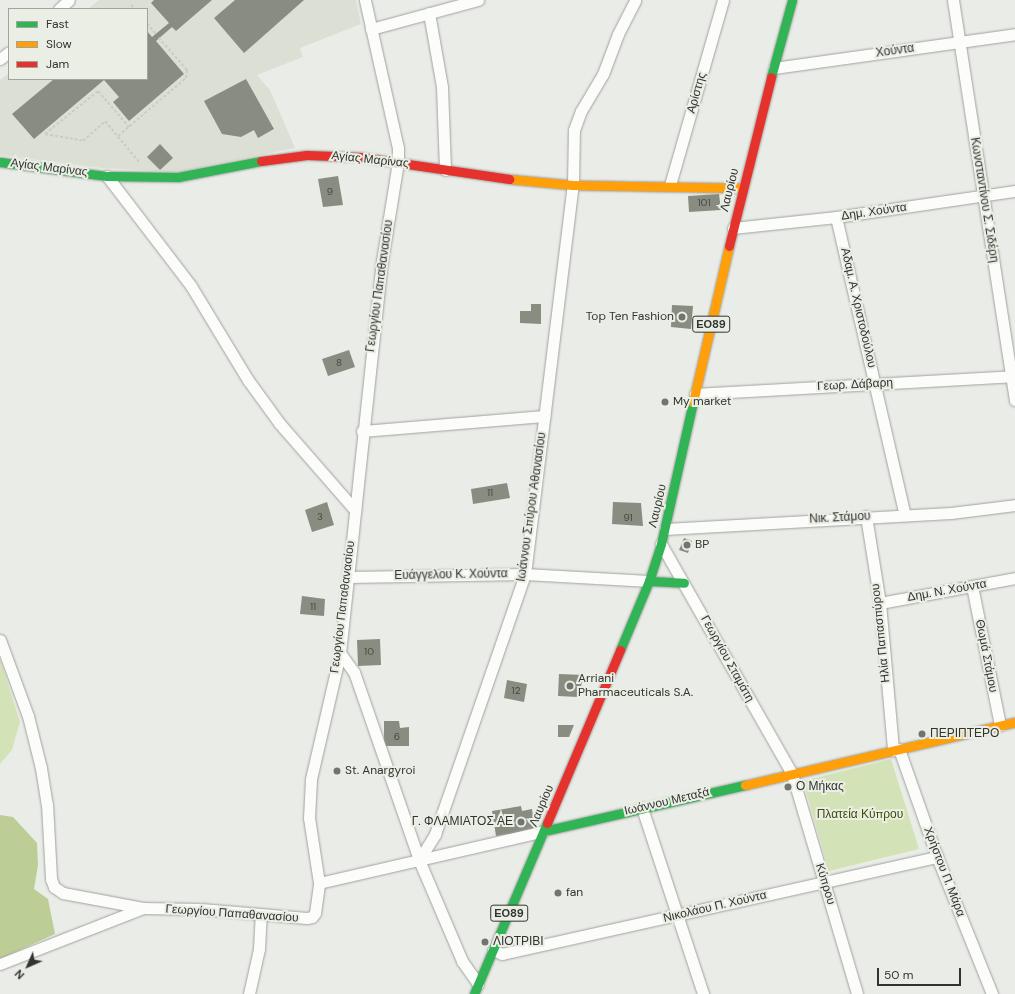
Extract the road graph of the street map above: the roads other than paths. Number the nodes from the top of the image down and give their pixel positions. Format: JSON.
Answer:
{"nodes":[{"id":1,"x":69,"y":0,"type":"edge"},
{"id":2,"x":365,"y":0,"type":"edge"},
{"id":3,"x":475,"y":0,"type":"edge"},
{"id":4,"x":635,"y":0,"type":"edge"},
{"id":5,"x":723,"y":0,"type":"edge"},
{"id":6,"x":792,"y":0,"type":"edge"},
{"id":7,"x":953,"y":0,"type":"edge"},
{"id":8,"x":60,"y":8,"type":"edge"},
{"id":9,"x":429,"y":13,"type":"junction"},
{"id":10,"x":371,"y":29,"type":"junction"},
{"id":11,"x":1015,"y":34,"type":"edge"},
{"id":12,"x":959,"y":42,"type":"junction"},
{"id":13,"x":8,"y":53,"type":"edge"},
{"id":14,"x":0,"y":59,"type":"edge"},
{"id":15,"x":774,"y":68,"type":"junction"},
{"id":16,"x":0,"y":162,"type":"edge"},
{"id":17,"x":398,"y":162,"type":"junction"},
{"id":18,"x":445,"y":170,"type":"junction"},
{"id":19,"x":107,"y":176,"type":"junction"},
{"id":20,"x":573,"y":185,"type":"junction"},
{"id":21,"x":670,"y":186,"type":"junction"},
{"id":22,"x":742,"y":188,"type":"junction"},
{"id":23,"x":1015,"y":191,"type":"edge"},
{"id":24,"x":983,"y":196,"type":"junction"},
{"id":25,"x":836,"y":217,"type":"junction"},
{"id":26,"x":733,"y":228,"type":"junction"},
{"id":27,"x":1013,"y":376,"type":"edge"},
{"id":28,"x":876,"y":384,"type":"junction"},
{"id":29,"x":695,"y":394,"type":"junction"},
{"id":30,"x":1015,"y":400,"type":"edge"},
{"id":31,"x":544,"y":416,"type":"junction"},
{"id":32,"x":362,"y":431,"type":"junction"},
{"id":33,"x":1015,"y":505,"type":"edge"},
{"id":34,"x":355,"y":510,"type":"junction"},
{"id":35,"x":906,"y":515,"type":"junction"},
{"id":36,"x":866,"y":516,"type":"junction"},
{"id":37,"x":665,"y":529,"type":"junction"},
{"id":38,"x":662,"y":544,"type":"junction"},
{"id":39,"x":525,"y":574,"type":"junction"},
{"id":40,"x":349,"y":577,"type":"junction"},
{"id":41,"x":1015,"y":578,"type":"edge"},
{"id":42,"x":649,"y":581,"type":"junction"},
{"id":43,"x":684,"y":583,"type":"junction"},
{"id":44,"x":972,"y":586,"type":"junction"},
{"id":45,"x":880,"y":603,"type":"junction"},
{"id":46,"x":0,"y":640,"type":"edge"},
{"id":47,"x":340,"y":653,"type":"junction"},
{"id":48,"x":1015,"y":722,"type":"edge"},
{"id":49,"x":1000,"y":725,"type":"junction"},
{"id":50,"x":896,"y":750,"type":"junction"},
{"id":51,"x":792,"y":774,"type":"junction"},
{"id":52,"x":642,"y":808,"type":"junction"},
{"id":53,"x":544,"y":831,"type":"junction"},
{"id":54,"x":937,"y":857,"type":"junction"},
{"id":55,"x":420,"y":860,"type":"junction"},
{"id":56,"x":824,"y":882,"type":"junction"},
{"id":57,"x":319,"y":883,"type":"junction"},
{"id":58,"x":143,"y":908,"type":"junction"},
{"id":59,"x":261,"y":916,"type":"junction"},
{"id":60,"x":677,"y":916,"type":"junction"},
{"id":61,"x":493,"y":950,"type":"junction"},
{"id":62,"x":0,"y":964,"type":"edge"},
{"id":63,"x":476,"y":989,"type":"edge"},
{"id":64,"x":249,"y":994,"type":"edge"},
{"id":65,"x":484,"y":994,"type":"edge"},
{"id":66,"x":703,"y":994,"type":"edge"},
{"id":67,"x":857,"y":994,"type":"edge"},
{"id":68,"x":992,"y":994,"type":"edge"}],
"edges":[{"from":1,"to":8,"type":"street"},
{"from":2,"to":10,"type":"street","name":"Γεωργίου Παπαθανασίου"},
{"from":3,"to":9,"type":"street"},
{"from":4,"to":20,"type":"street","name":"Ιωάννου Σπύρου Αθανασίου"},
{"from":5,"to":21,"type":"street","name":"Αρίστης"},
{"from":6,"to":15,"type":"street","name":"Λαυρίου","number":"ΕΟ89"},
{"from":7,"to":12,"type":"street","name":"Κωνσταντίνου Σ. Σιδέρη"},
{"from":9,"to":10,"type":"street"},
{"from":9,"to":18,"type":"street"},
{"from":10,"to":17,"type":"street","name":"Γεωργίου Παπαθανασίου"},
{"from":11,"to":12,"type":"street","name":"Χούντα"},
{"from":12,"to":15,"type":"street","name":"Χούντα"},
{"from":12,"to":24,"type":"street","name":"Κωνσταντίνου Σ. Σιδέρη"},
{"from":13,"to":14,"type":"street"},
{"from":15,"to":22,"type":"street","name":"Λαυρίου","number":"ΕΟ89"},
{"from":16,"to":19,"type":"street","name":"Αγίας Μαρίνας"},
{"from":17,"to":18,"type":"street","name":"Αγίας Μαρίνας"},
{"from":17,"to":19,"type":"street","name":"Αγίας Μαρίνας"},
{"from":17,"to":32,"type":"street","name":"Γεωργίου Παπαθανασίου"},
{"from":18,"to":20,"type":"street","name":"Αγίας Μαρίνας"},
{"from":19,"to":34,"type":"street"},
{"from":20,"to":21,"type":"street","name":"Αγίας Μαρίνας"},
{"from":20,"to":31,"type":"street","name":"Ιωάννου Σπύρου Αθανασίου"},
{"from":21,"to":22,"type":"street","name":"Αγίας Μαρίνας"},
{"from":22,"to":26,"type":"street","name":"Λαυρίου","number":"ΕΟ89"},
{"from":23,"to":24,"type":"street","name":"Δημ. Χούντα"},
{"from":24,"to":25,"type":"street","name":"Δημ. Χούντα"},
{"from":24,"to":27,"type":"street","name":"Κωνσταντίνου Σ. Σιδέρη"},
{"from":25,"to":26,"type":"street","name":"Δημ. Χούντα"},
{"from":25,"to":28,"type":"street","name":"Αδαμ. Α. Χριστοδούλου"},
{"from":26,"to":29,"type":"street","name":"Λαυρίου","number":"ΕΟ89"},
{"from":27,"to":28,"type":"street","name":"Γεωρ. Δάβαρη"},
{"from":27,"to":30,"type":"street","name":"Κωνσταντίνου Σ. Σιδέρη"},
{"from":28,"to":29,"type":"street","name":"Γεωρ. Δάβαρη"},
{"from":28,"to":35,"type":"street","name":"Αδαμ. Α. Χριστοδούλου"},
{"from":29,"to":37,"type":"street","name":"Λαυρίου","number":"ΕΟ89"},
{"from":31,"to":32,"type":"street"},
{"from":31,"to":39,"type":"street","name":"Ιωάννου Σπύρου Αθανασίου"},
{"from":32,"to":34,"type":"street","name":"Γεωργίου Παπαθανασίου"},
{"from":33,"to":35,"type":"street","name":"Νικ. Στάμου"},
{"from":34,"to":40,"type":"street","name":"Γεωργίου Παπαθανασίου"},
{"from":35,"to":36,"type":"street","name":"Νικ. Στάμου"},
{"from":36,"to":37,"type":"street","name":"Νικ. Στάμου"},
{"from":36,"to":45,"type":"street","name":"Ηλία Παπασπύρου"},
{"from":37,"to":38,"type":"street","name":"Λαυρίου","number":"ΕΟ89"},
{"from":38,"to":42,"type":"street","name":"Λαυρίου","number":"ΕΟ89"},
{"from":38,"to":43,"type":"street","name":"Γεωργίου Σταμάτη"},
{"from":39,"to":40,"type":"street","name":"Ευάγγελου Κ. Χούντα"},
{"from":39,"to":42,"type":"street","name":"Ευάγγελου Κ. Χούντα"},
{"from":39,"to":55,"type":"street","name":"Ιωάννου Σπύρου Αθανασίου"},
{"from":40,"to":47,"type":"street","name":"Γεωργίου Παπαθανασίου"},
{"from":41,"to":44,"type":"street","name":"Δημ. Ν. Χούντα"},
{"from":42,"to":43,"type":"street"},
{"from":42,"to":53,"type":"street","name":"Λαυρίου","number":"ΕΟ89"},
{"from":43,"to":51,"type":"street","name":"Γεωργίου Σταμάτη"},
{"from":44,"to":45,"type":"street","name":"Δημ. Ν. Χούντα"},
{"from":44,"to":49,"type":"street","name":"Θωμά Στάμου"},
{"from":45,"to":50,"type":"street","name":"Ηλία Παπασπύρου"},
{"from":46,"to":58,"type":"street"},
{"from":47,"to":55,"type":"street"},
{"from":47,"to":57,"type":"street","name":"Γεωργίου Παπαθανασίου"},
{"from":48,"to":49,"type":"street","name":"Ιωάννου Μεταξά"},
{"from":49,"to":50,"type":"street","name":"Ιωάννου Μεταξά"},
{"from":50,"to":51,"type":"street","name":"Ιωάννου Μεταξά"},
{"from":50,"to":54,"type":"street","name":"Χρήστου Π. Μάρα"},
{"from":51,"to":52,"type":"street","name":"Ιωάννου Μεταξά"},
{"from":51,"to":56,"type":"street","name":"Κύπρου"},
{"from":52,"to":53,"type":"street","name":"Ιωάννου Μεταξά"},
{"from":52,"to":60,"type":"street"},
{"from":53,"to":55,"type":"street","name":"Ιωάννου Μεταξά"},
{"from":53,"to":61,"type":"street","name":"Λαυρίου","number":"ΕΟ89"},
{"from":54,"to":56,"type":"street","name":"Νικολάου Π. Χούντα"},
{"from":54,"to":68,"type":"street","name":"Χρήστου Π. Μάρα"},
{"from":55,"to":57,"type":"street","name":"Ιωάννου Μεταξά"},
{"from":55,"to":63,"type":"street"},
{"from":56,"to":60,"type":"street","name":"Νικολάου Π. Χούντα"},
{"from":56,"to":67,"type":"street","name":"Κύπρου"},
{"from":57,"to":59,"type":"street","name":"Γεωργίου Παπαθανασίου"},
{"from":58,"to":59,"type":"street","name":"Γεωργίου Παπαθανασίου"},
{"from":58,"to":62,"type":"street","name":"Γεωργίου Παπαθανασίου"},
{"from":59,"to":64,"type":"street"},
{"from":60,"to":61,"type":"street","name":"Νικολάου Π. Χούντα"},
{"from":60,"to":66,"type":"street"},
{"from":61,"to":63,"type":"street","name":"Λαυρίου","number":"ΕΟ89"},
{"from":63,"to":65,"type":"street"}]}
